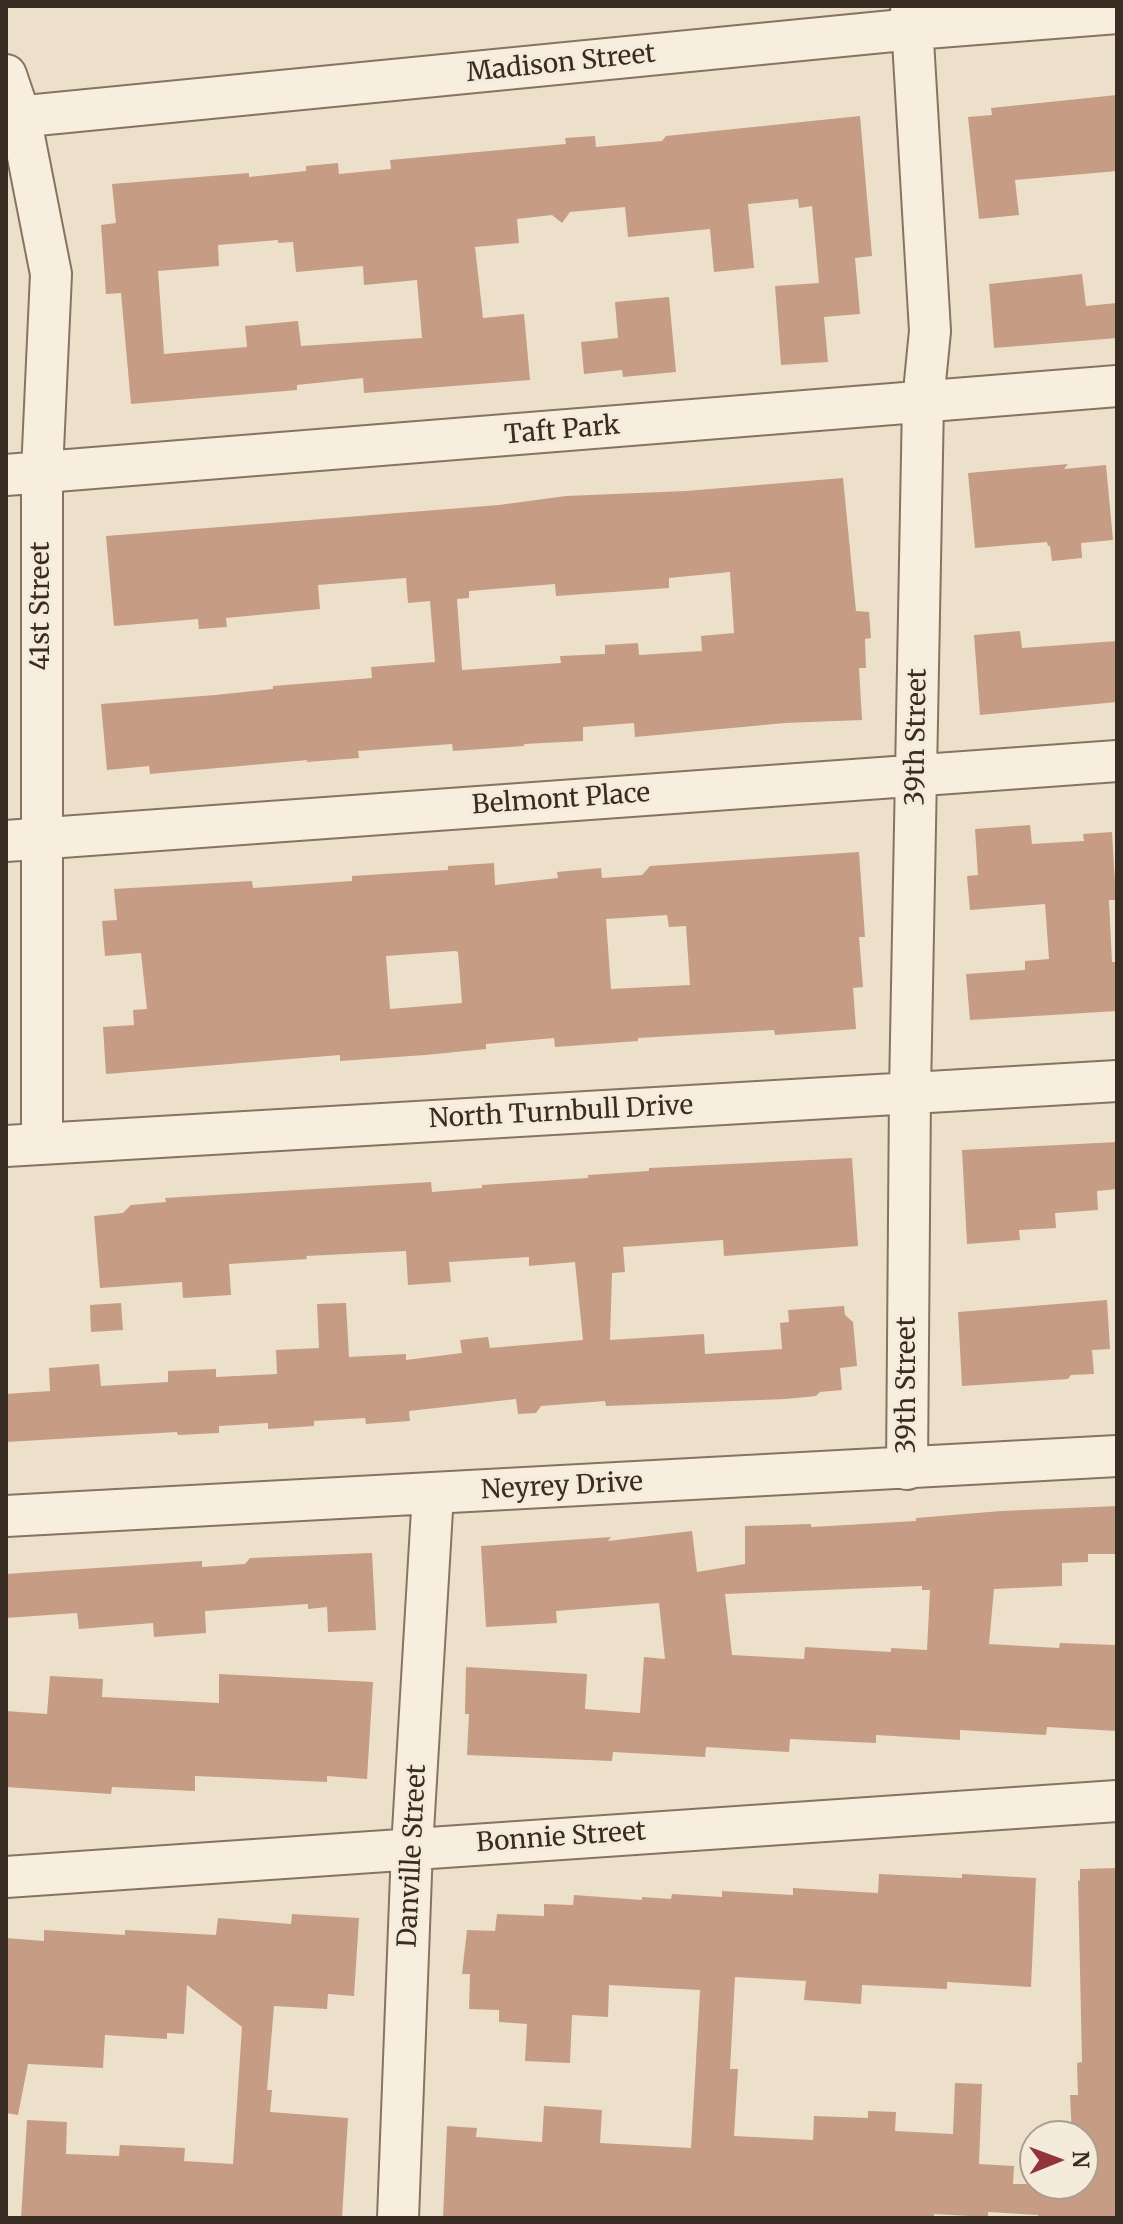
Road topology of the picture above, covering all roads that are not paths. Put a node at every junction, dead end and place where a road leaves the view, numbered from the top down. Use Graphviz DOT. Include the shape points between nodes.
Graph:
graph roads {
  1 [pos="1117,13"];
  2 [pos="912,18"];
  3 [pos="6,75"];
  4 [pos="13,117"];
  5 [pos="1117,386"];
  6 [pos="923,402"];
  7 [pos="24,473"];
  8 [pos="1117,761"];
  9 [pos="917,774"];
  10 [pos="23,839"];
  11 [pos="1117,1081"];
  12 [pos="910,1092"];
  13 [pos="24,1144"];
  14 [pos="1117,1456"];
  15 [pos="907,1469"];
  16 [pos="433,1493"];
  17 [pos="6,1516"];
  18 [pos="1117,1801"];
  19 [pos="412,1848"];
  20 [pos="6,1877"];
  21 [pos="398,2218"];
  1 -- 2 [label="street, Madison Street"];
  2 -- 4 [label="street, Madison Street"];
  2 -- 6 [label="street, 39th Street" via="930,331"];
  3 -- 4 [label="street, 41st Street"];
  4 -- 7 [label="street, 41st Street" via="51,274"];
  5 -- 6 [label="street, Taft Park"];
  6 -- 7 [label="street, Taft Park"];
  6 -- 9 [label="street, 39th Street"];
  7 -- 10 [label="street, 41st Street"];
  8 -- 9 [label="street, Belmont Place"];
  9 -- 10 [label="street, Belmont Place"];
  9 -- 12 [label="street, 39th Street"];
  10 -- 13 [label="street, 41st Street"];
  11 -- 12 [label="street, North Turnbull Drive"];
  12 -- 13 [label="street, North Turnbull Drive"];
  12 -- 15 [label="street, 39th Street"];
  14 -- 15 [label="street, Neyrey Drive"];
  15 -- 16 [label="street, Neyrey Drive"];
  16 -- 17 [label="street, Neyrey Drive"];
  16 -- 19 [label="street, Danville Street"];
  18 -- 19 [label="street, Bonnie Street"];
  19 -- 20 [label="street, Bonnie Street"];
  19 -- 21 [label="street, Danville Street"];
}
